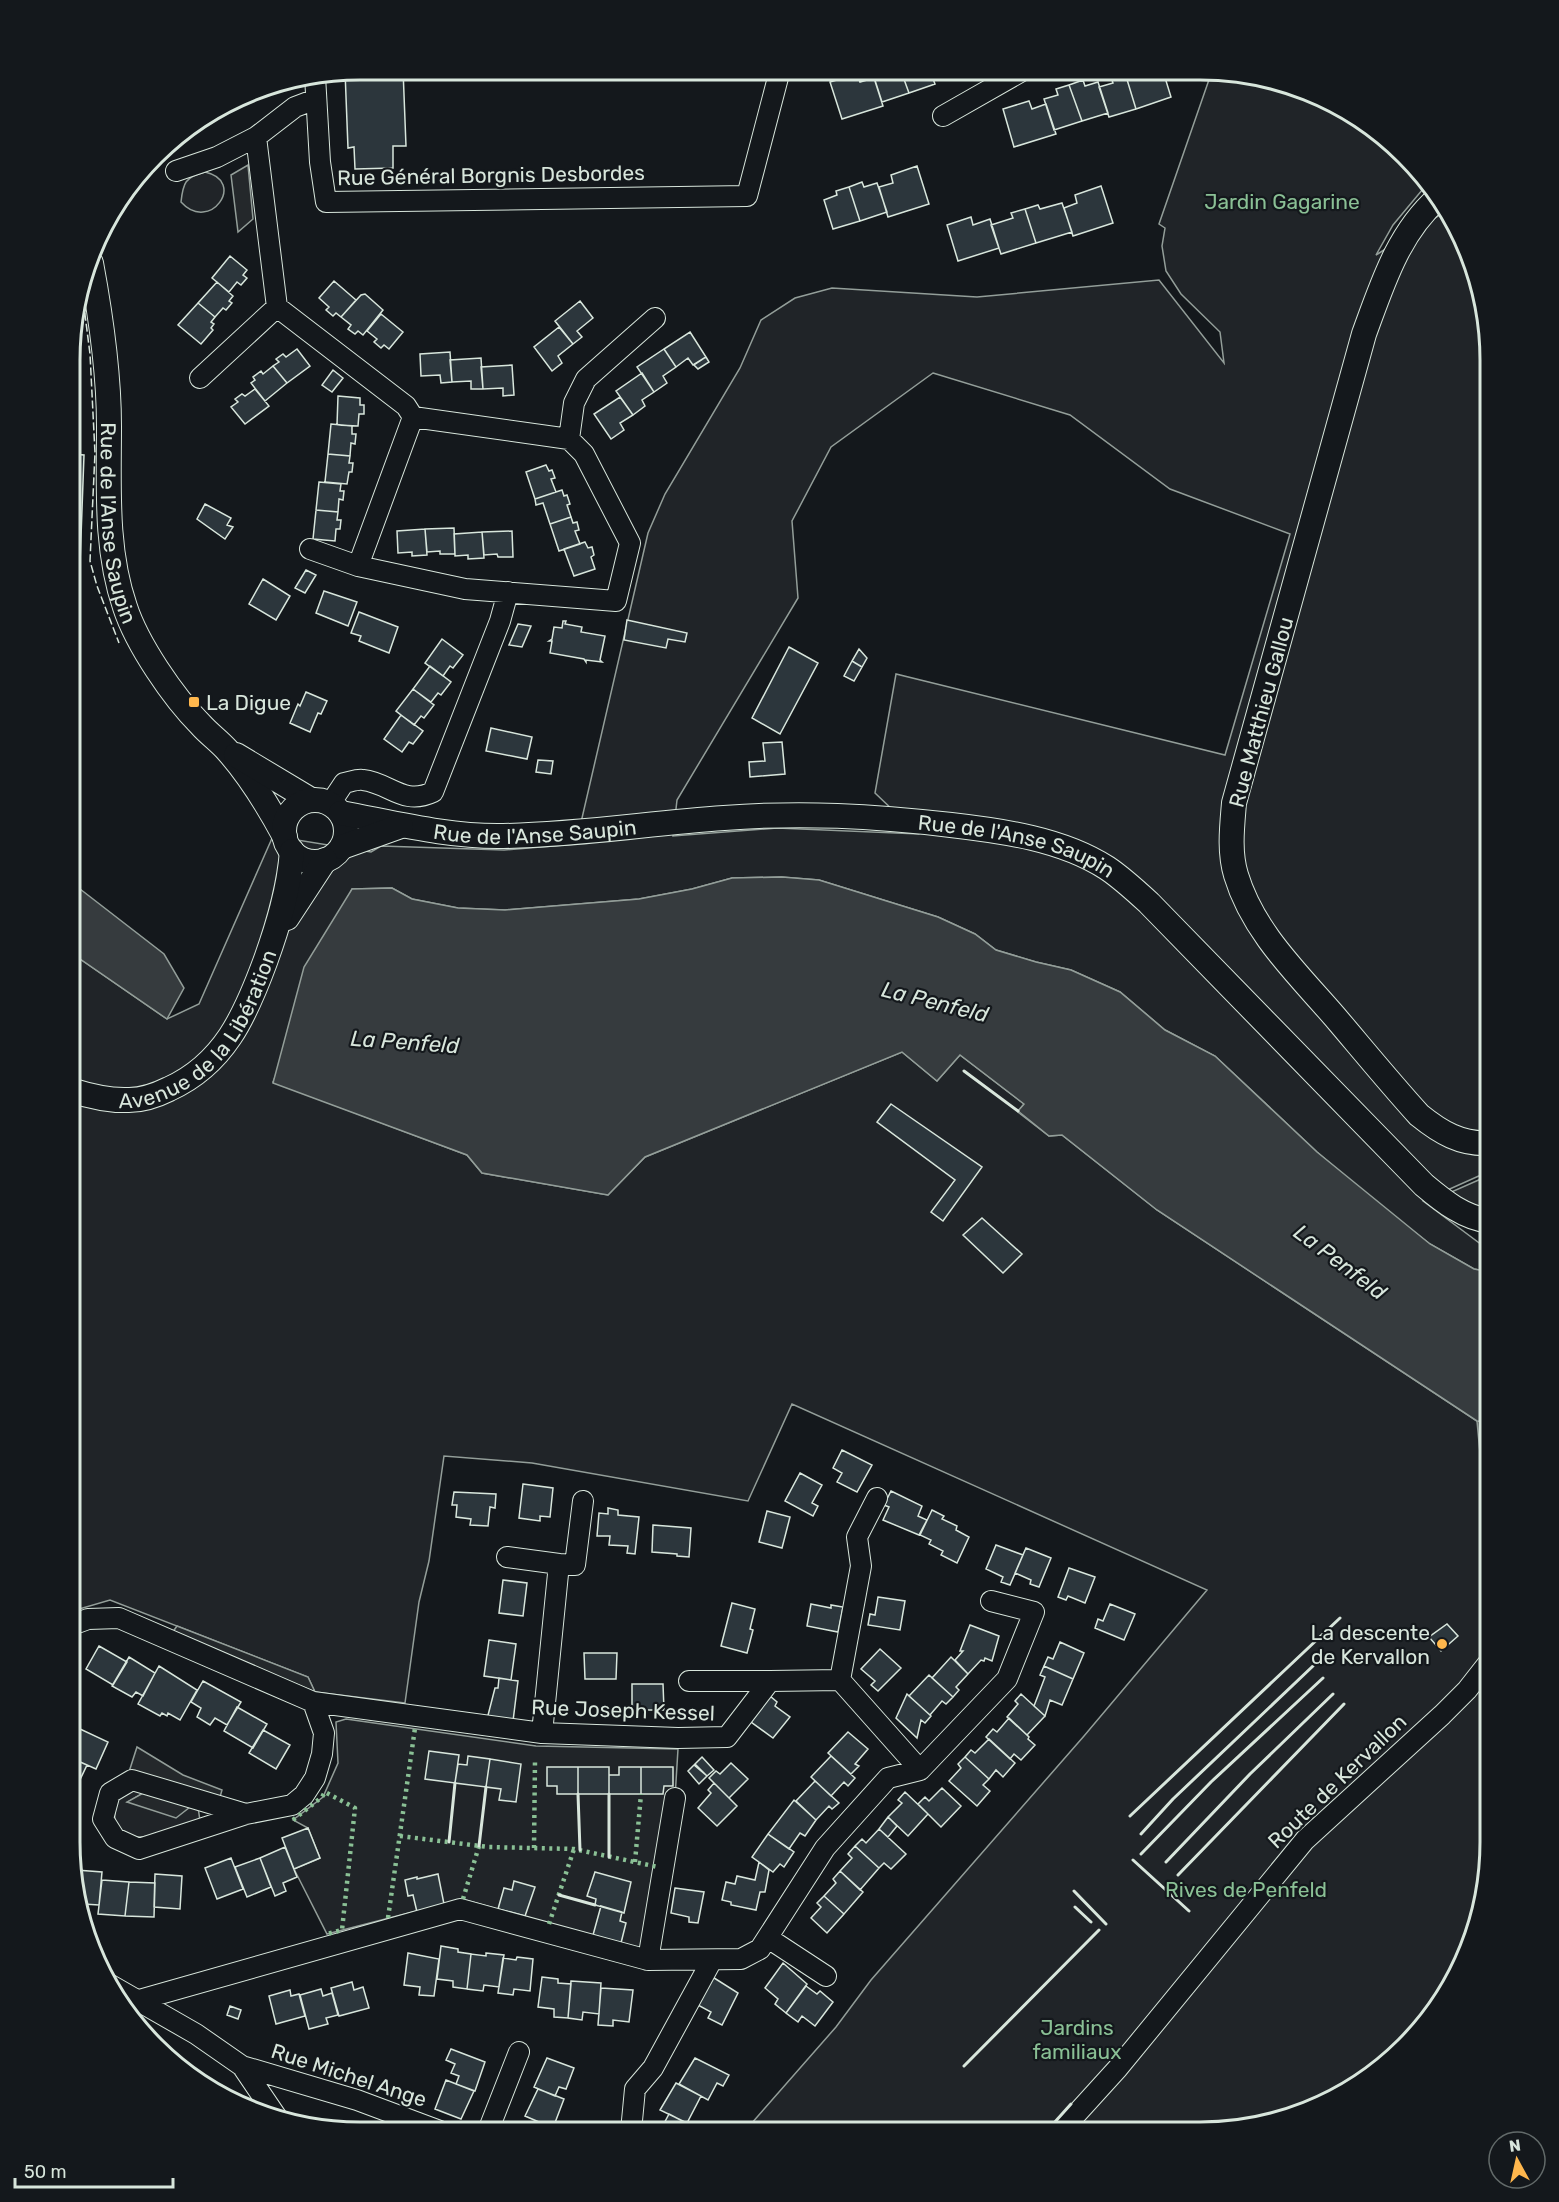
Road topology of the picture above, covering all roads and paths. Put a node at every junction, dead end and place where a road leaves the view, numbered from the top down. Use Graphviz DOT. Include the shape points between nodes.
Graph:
graph roads {
  1 [pos="777,80"];
  2 [pos="1007,80"];
  3 [pos="315,83"];
  4 [pos="316,99"];
  5 [pos="943,117"];
  6 [pos="256,137"];
  7 [pos="176,171"];
  8 [pos="1432,203"];
  9 [pos="93,274"];
  10 [pos="277,307"];
  11 [pos="655,318"];
  12 [pos="200,378"];
  13 [pos="413,417"];
  14 [pos="569,439"];
  15 [pos="310,549"];
  16 [pos="358,566"];
  17 [pos="508,592"];
  18 [pos="227,750"];
  19 [pos="328,805"];
  20 [pos="403,826"];
  21 [pos="288,844"];
  22 [pos="334,854"];
  23 [pos="274,938"];
  24 [pos="80,1093"];
  25 [pos="1480,1144"];
  26 [pos="1480,1218"];
  27 [pos="877,1498"];
  28 [pos="583,1501"];
  29 [pos="507,1557"];
  30 [pos="559,1564"];
  31 [pos="991,1601"];
  32 [pos="80,1621"];
  33 [pos="1480,1674"];
  34 [pos="840,1680"];
  35 [pos="689,1681"];
  36 [pos="770,1681"];
  37 [pos="313,1702"];
  38 [pos="542,1733"];
  39 [pos="920,1770"];
  40 [pos="675,1798"];
  41 [pos="246,1814"];
  42 [pos="768,1938"];
  43 [pos="648,1960"];
  44 [pos="712,1960"];
  45 [pos="826,1976"];
  46 [pos="123,1991"];
  47 [pos="140,2000"];
  48 [pos="519,2052"];
  49 [pos="242,2066"];
  50 [pos="271,2109"];
  51 [pos="417,2122"];
  52 [pos="492,2122"];
  53 [pos="632,2122"];
  54 [pos="1069,2122"];
  1 -- 4 [label="street, Rue Général Borgnis Desbordes" via="747,195 326,201"];
  2 -- 5 [label="street"];
  3 -- 4 [label="street, Rue Général Borgnis Desbordes"];
  4 -- 6 [label="street" via="296,107"];
  6 -- 7 [label="street" via="217,157"];
  6 -- 10 [label="street"];
  8 -- 25 [label="street, Rue Matthieu Gallou" via="1399,247 1364,334 1234,802 1232,861 1251,912 1272,945 1419,1115 1440,1132"];
  9 -- 18 [label="street, Rue de l'Anse Saupin" via="106,354 110,518 125,607 167,684"];
  10 -- 12 [label="street"];
  10 -- 13 [label="street" via="406,406"];
  11 -- 14 [label="street" via="585,379 574,404"];
  13 -- 14 [label="street"];
  13 -- 16 [label="street"];
  14 -- 17 [label="street" via="584,454 630,543 616,602"];
  15 -- 16 [label="street"];
  16 -- 17 [label="street" via="465,589"];
  17 -- 19 [label="street" via="433,792 421,798 406,796 364,780 355,781 344,783"];
  18 -- 19 [label="street, Rue de l'Anse Saupin"];
  18 -- 21 [label="street, Rue de l'Anse Saupin" via="274,816"];
  19 -- 20 [label="street, Rue de l'Anse Saupin"];
  19 -- 21 [label="street" via="301,803 287,816 284,827"];
  19 -- 22 [label="street" via="346,828 346,838"];
  20 -- 22 [label="street, Rue de l'Anse Saupin"];
  20 -- 26 [label="street, Rue de l'Anse Saupin" via="502,836 725,818 873,816 978,828 1076,852 1107,868 1149,903 1424,1185 1446,1203"];
  21 -- 22 [label="street" via="304,860 315,862"];
  21 -- 23 [label="street, Avenue de la Libération" via="286,896"];
  22 -- 23 [label="street, Avenue de la Libération"];
  23 -- 24 [label="street, Avenue de la Libération" via="245,1012 230,1038 202,1070 162,1092 129,1100"];
  27 -- 34 [label="street" via="857,1537 861,1566"];
  28 -- 30 [label="street" via="574,1565"];
  29 -- 30 [label="street"];
  30 -- 38 [label="street"];
  31 -- 39 [label="street" via="1034,1612 1006,1679"];
  32 -- 37 [label="street, Rue Joseph Kessel" via="119,1618"];
  33 -- 54 [label="street, Route de Kervallon" via="1442,1715 1305,1840 1119,2068"];
  34 -- 36 [label="street"];
  34 -- 39 [label="street"];
  35 -- 36 [label="street"];
  36 -- 38 [label="street, Rue Joseph Kessel" via="727,1737"];
  37 -- 38 [label="street, Rue Joseph Kessel"];
  37 -- 41 [label="street" via="324,1733 315,1778 292,1805"];
  39 -- 42 [label="street" via="888,1778 825,1848"];
  40 -- 43 [label="street"];
  41 -- 41 [label="street" via="139,1849 115,1838 104,1819 110,1793 132,1780"];
  42 -- 44 [label="street" via="760,1950 741,1959"];
  42 -- 45 [label="street"];
  43 -- 44 [label="street"];
  43 -- 47 [label="street" via="460,1909"];
  44 -- 53 [label="street" via="653,2068 635,2089"];
  46 -- 47 [label="street, Rue Michel Ange"];
  47 -- 49 [label="street, Rue Michel Ange"];
  48 -- 52 [label="street"];
  49 -- 50 [label="street, Rue Michel Ange"];
  49 -- 51 [label="street, Rue Michel Ange"];
}
